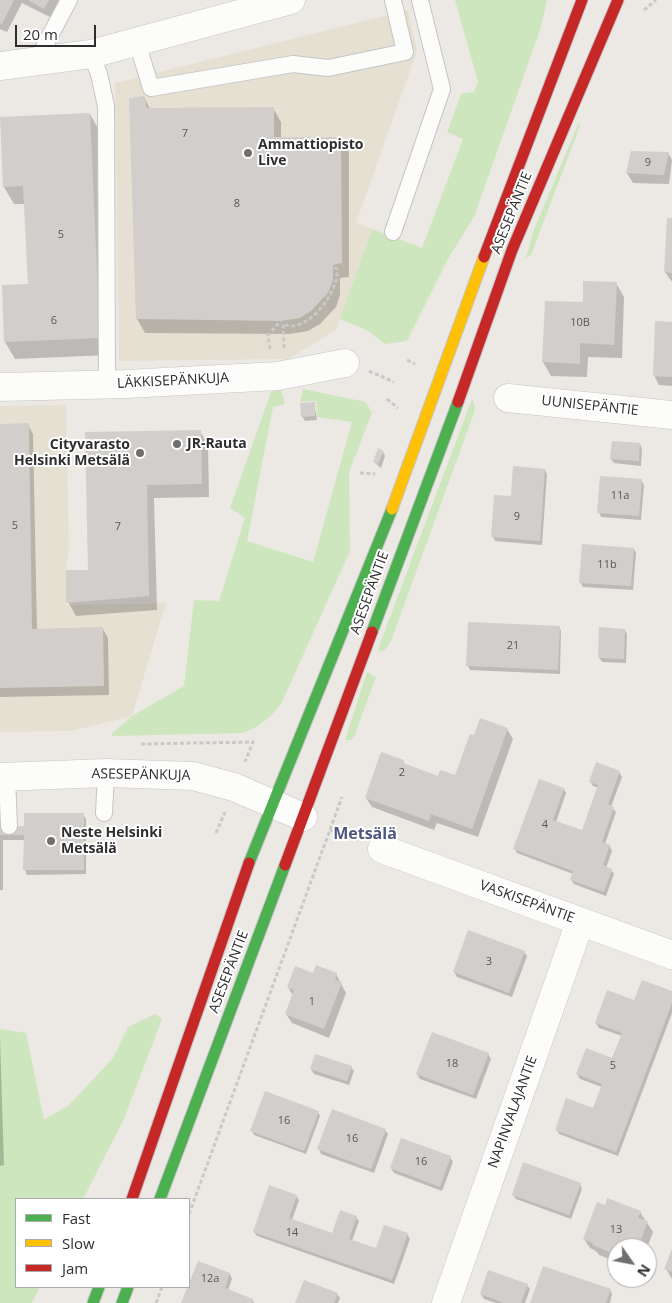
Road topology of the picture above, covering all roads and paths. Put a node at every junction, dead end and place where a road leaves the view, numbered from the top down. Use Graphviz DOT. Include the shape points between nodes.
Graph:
graph roads {
  1 [pos="69,0"];
  2 [pos="393,0"];
  3 [pos="420,0"];
  4 [pos="582,0"];
  5 [pos="618,0"];
  6 [pos="282,1"];
  7 [pos="137,42"];
  8 [pos="91,54"];
  9 [pos="36,62"];
  10 [pos="0,66"];
  11 [pos="393,232"];
  12 [pos="333,267"];
  13 [pos="272,352"];
  14 [pos="345,363"];
  15 [pos="107,385"];
  16 [pos="0,387"];
  17 [pos="508,398"];
  18 [pos="672,415"];
  19 [pos="360,474"];
  20 [pos="375,474"];
  21 [pos="106,773"];
  22 [pos="4,777"];
  23 [pos="271,804"];
  24 [pos="104,813"];
  25 [pos="303,818"];
  26 [pos="9,826"];
  27 [pos="382,849"];
  28 [pos="580,922"];
  29 [pos="672,955"];
  30 [pos="132,1198"];
  31 [pos="160,1198"];
  32 [pos="99,1288"];
  33 [pos="128,1288"];
  34 [pos="162,1288"];
  35 [pos="93,1303"];
  36 [pos="122,1303"];
  37 [pos="156,1303"];
  38 [pos="446,1303"];
  1 -- 9 [label="lane"];
  2 -- 7 [label="lane" via="405,52 328,68 293,64 151,88"];
  3 -- 11 [label="lane" via="442,89"];
  4 -- 23 [label="main road, ASESEPÄNTIE" via="447,354 386,525"];
  5 -- 25 [label="main road, ASESEPÄNTIE" via="512,250"];
  6 -- 7 [label="street"];
  7 -- 8 [label="street"];
  8 -- 9 [label="street"];
  8 -- 15 [label="lane" via="106,106"];
  9 -- 10 [label="street"];
  12 -- 13 [label="path" via="338,274 329,298 313,316 301,323 283,324 284,352"];
  14 -- 15 [label="street, LÄKKISEPÄNKUJA" via="278,376"];
  15 -- 16 [label="street, LÄKKISEPÄNKUJA"];
  17 -- 18 [label="street, UUNISEPÄNTIE"];
  19 -- 20 [label="path"];
  21 -- 22 [label="street, ASESEPÄNKUJA"];
  21 -- 23 [label="street, ASESEPÄNKUJA" via="193,776 234,787"];
  21 -- 24 [label="lane"];
  22 -- 26 [label="lane"];
  23 -- 25 [label="street, ASESEPÄNKUJA"];
  23 -- 30 [label="main road, ASESEPÄNTIE"];
  25 -- 31 [label="main road, ASESEPÄNTIE"];
  27 -- 28 [label="street, VASKISEPÄNTIE"];
  28 -- 29 [label="street, VASKISEPÄNTIE"];
  28 -- 38 [label="street, NAPINVALAJANTIE"];
  32 -- 35 [label="main road"];
  33 -- 36 [label="main road"];
  34 -- 37 [label="path"];
}
